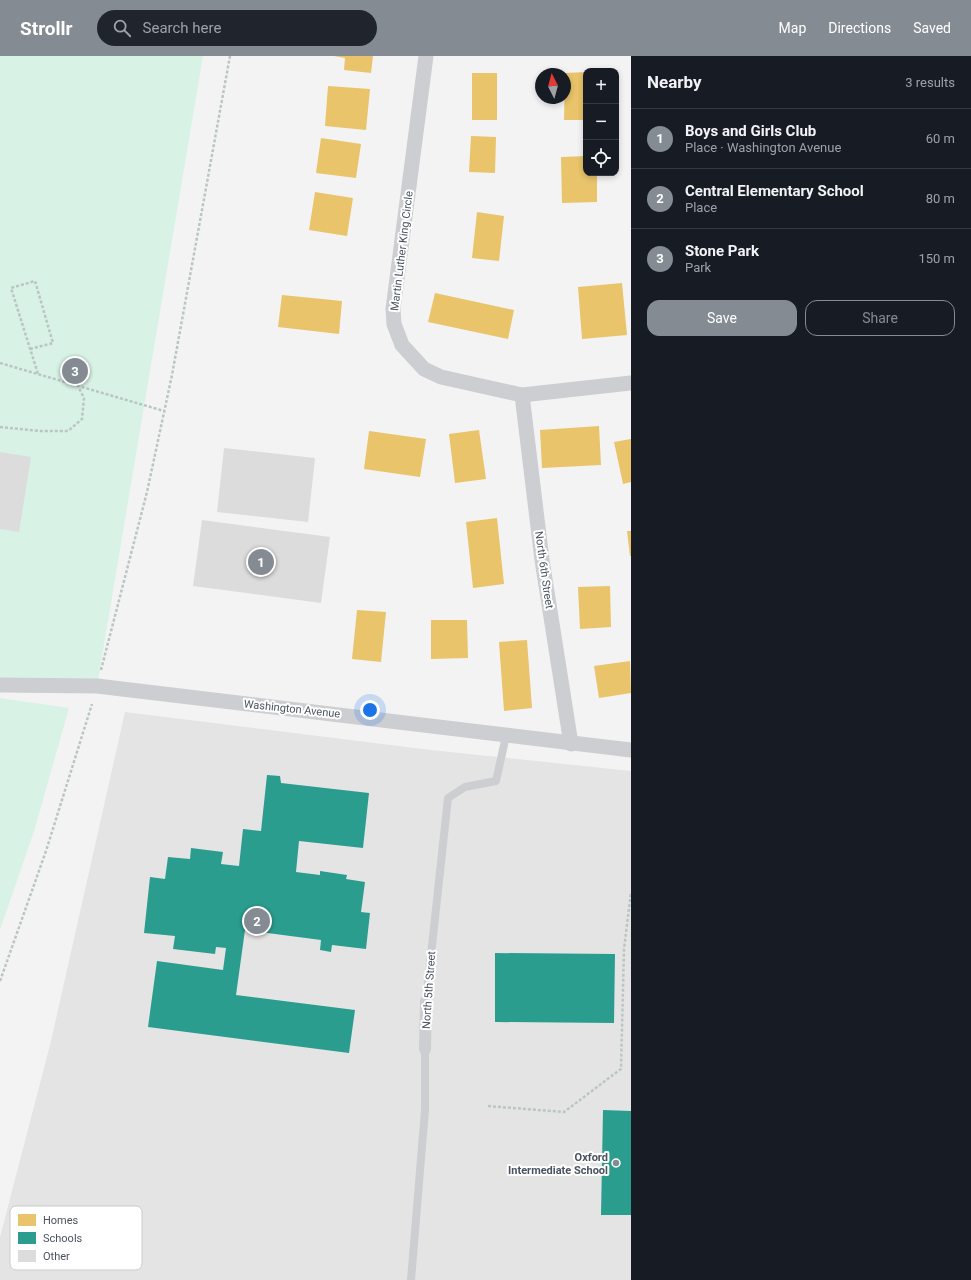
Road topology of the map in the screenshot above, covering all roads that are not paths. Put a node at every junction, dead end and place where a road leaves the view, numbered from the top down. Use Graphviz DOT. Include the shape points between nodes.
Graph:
graph roads {
  1 [pos="426,56"];
  2 [pos="631,383"];
  3 [pos="522,395"];
  4 [pos="0,685"];
  5 [pos="506,736"];
  6 [pos="571,744"];
  7 [pos="631,750"];
  8 [pos="426,1001"];
  9 [pos="425,1049"];
  10 [pos="411,1280"];
  1 -- 3 [label="street, Martin Luther King Circle" via="393,309 394,324 402,345 424,369 441,377"];
  2 -- 3 [label="street, Martin Luther King Circle"];
  3 -- 6 [label="street, North 6th Street" via="542,560"];
  4 -- 5 [label="street, Washington Avenue" via="97,686"];
  5 -- 6 [label="street, Washington Avenue"];
  5 -- 8 [label="lane, North 5th Street" via="496,781 465,787 448,798"];
  6 -- 7 [label="street, Washington Avenue"];
  8 -- 9 [label="street, North 5th Street"];
  9 -- 10 [label="lane, North 5th Street" via="425,1110"];
}
